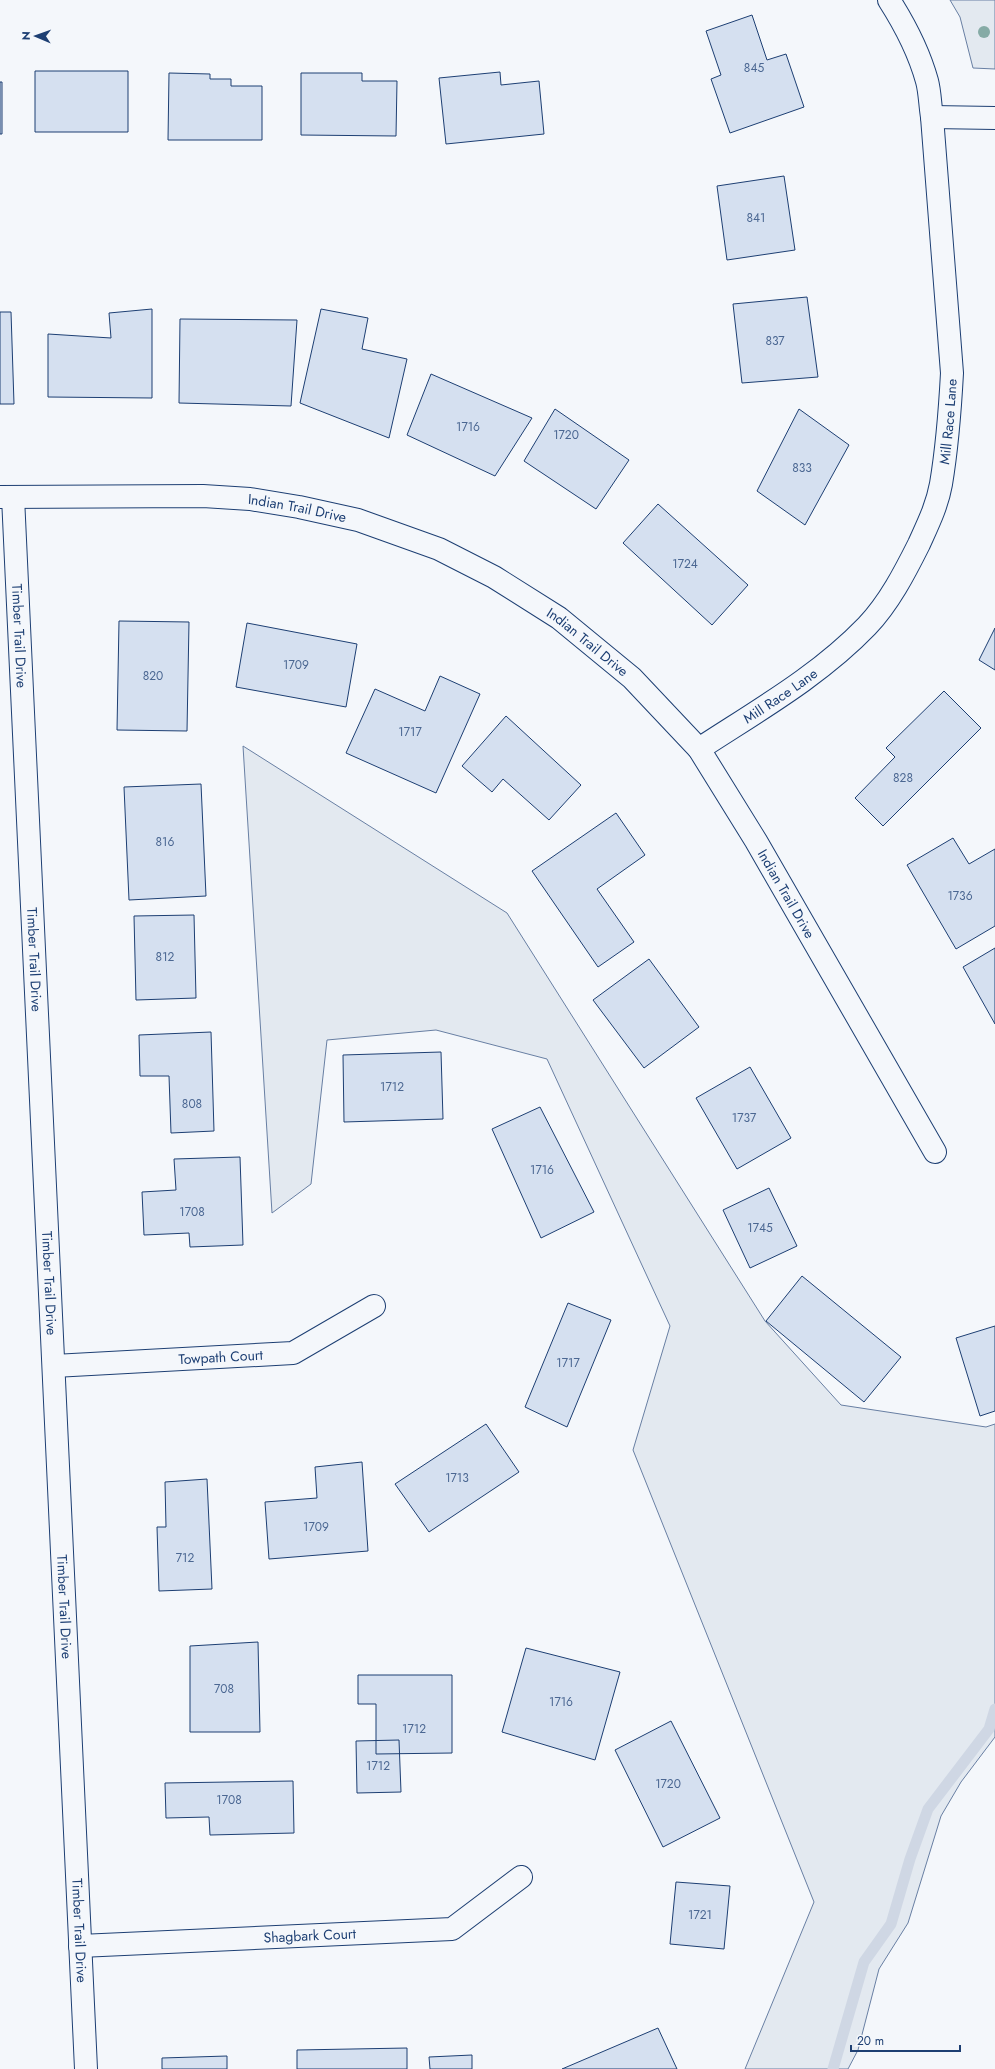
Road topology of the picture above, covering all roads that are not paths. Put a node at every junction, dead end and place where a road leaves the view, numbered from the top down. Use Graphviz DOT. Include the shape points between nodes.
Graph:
graph roads {
  1 [pos="889,0"];
  2 [pos="932,117"];
  3 [pos="995,118"];
  4 [pos="7,497"];
  5 [pos="700,749"];
  6 [pos="935,1152"];
  7 [pos="374,1306"];
  8 [pos="54,1366"];
  9 [pos="522,1877"];
  10 [pos="80,1946"];
  11 [pos="86,2069"];
  1 -- 2 [label="street, Mill Race Lane" via="915,48 927,81"];
  2 -- 3 [label="street"];
  2 -- 5 [label="street, Mill Race Lane" via="952,373 941,485 933,513 909,565 888,600 868,625 820,669"];
  4 -- 5 [label="street, Indian Trail Drive" via="203,496 250,499 358,520 440,550 494,577 559,618 632,678"];
  4 -- 8 [label="street, Timber Trail Drive"];
  5 -- 6 [label="street, Indian Trail Drive" via="756,841"];
  7 -- 8 [label="street, Towpath Court" via="293,1353"];
  8 -- 10 [label="street, Timber Trail Drive"];
  9 -- 10 [label="street, Shagbark Court" via="452,1929"];
  10 -- 11 [label="street, Timber Trail Drive"];
}
